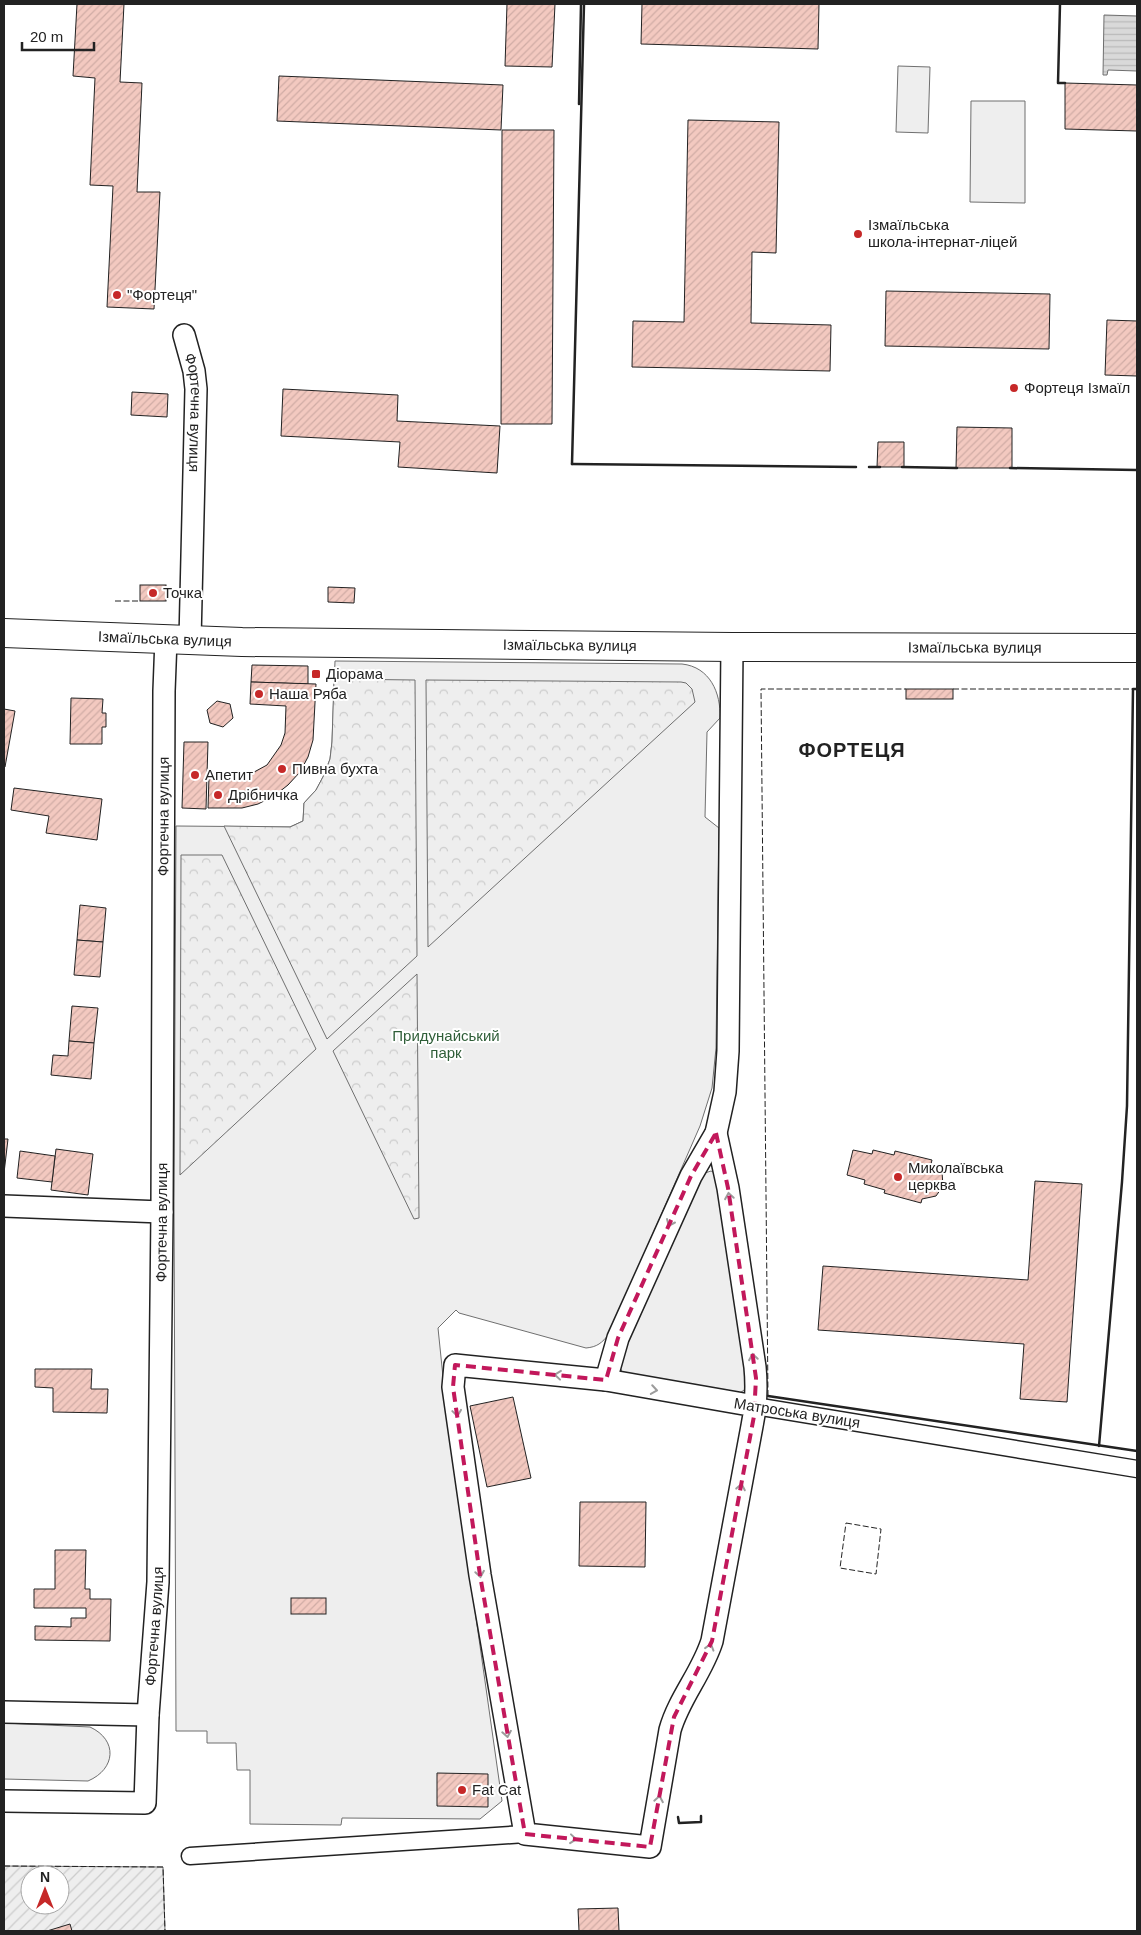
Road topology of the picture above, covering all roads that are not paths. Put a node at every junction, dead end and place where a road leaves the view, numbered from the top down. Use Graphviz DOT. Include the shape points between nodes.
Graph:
graph roads {
  1 [pos="184,335"];
  2 [pos="4,634"];
  3 [pos="178,640"];
  4 [pos="732,647"];
  5 [pos="1137,648"];
  6 [pos="716,1133"];
  7 [pos="4,1206"];
  8 [pos="162,1212"];
  9 [pos="606,1380"];
  10 [pos="755,1406"];
  11 [pos="1137,1469"];
  12 [pos="4,1712"];
  13 [pos="148,1715"];
  14 [pos="4,1801"];
  15 [pos="525,1834"];
  16 [pos="190,1856"];
  1 -- 3 [label="street, Фортечна вулиця" via="196,389"];
  2 -- 3 [label="street, Ізмаїльська вулиця"];
  3 -- 4 [label="street, Ізмаїльська вулиця"];
  3 -- 8 [label="street, Фортечна вулиця" via="164,691"];
  4 -- 5 [label="street, Ізмаїльська вулиця"];
  4 -- 6 [label="street" via="728,1051 725,1092"];
  6 -- 9 [label="street, one-way" via="691,1176 618,1338"];
  10 -- 6 [label="street, one-way" via="755,1368 728,1188"];
  7 -- 8 [label="street"];
  8 -- 13 [label="street, Фортечна вулиця" via="158,1582"];
  9 -- 10 [label="street, Матроська вулиця, one-way"];
  9 -- 15 [label="street, Матроська вулиця, one-way" via="455,1365 453,1387 478,1565"];
  10 -- 11 [label="street, Матроська вулиця"];
  15 -- 10 [label="street, one-way" via="650,1847 674,1718 712,1641"];
  12 -- 13 [label="street"];
  13 -- 14 [label="street, Фортечна вулиця" via="145,1803"];
  15 -- 16 [label="street"];
}
